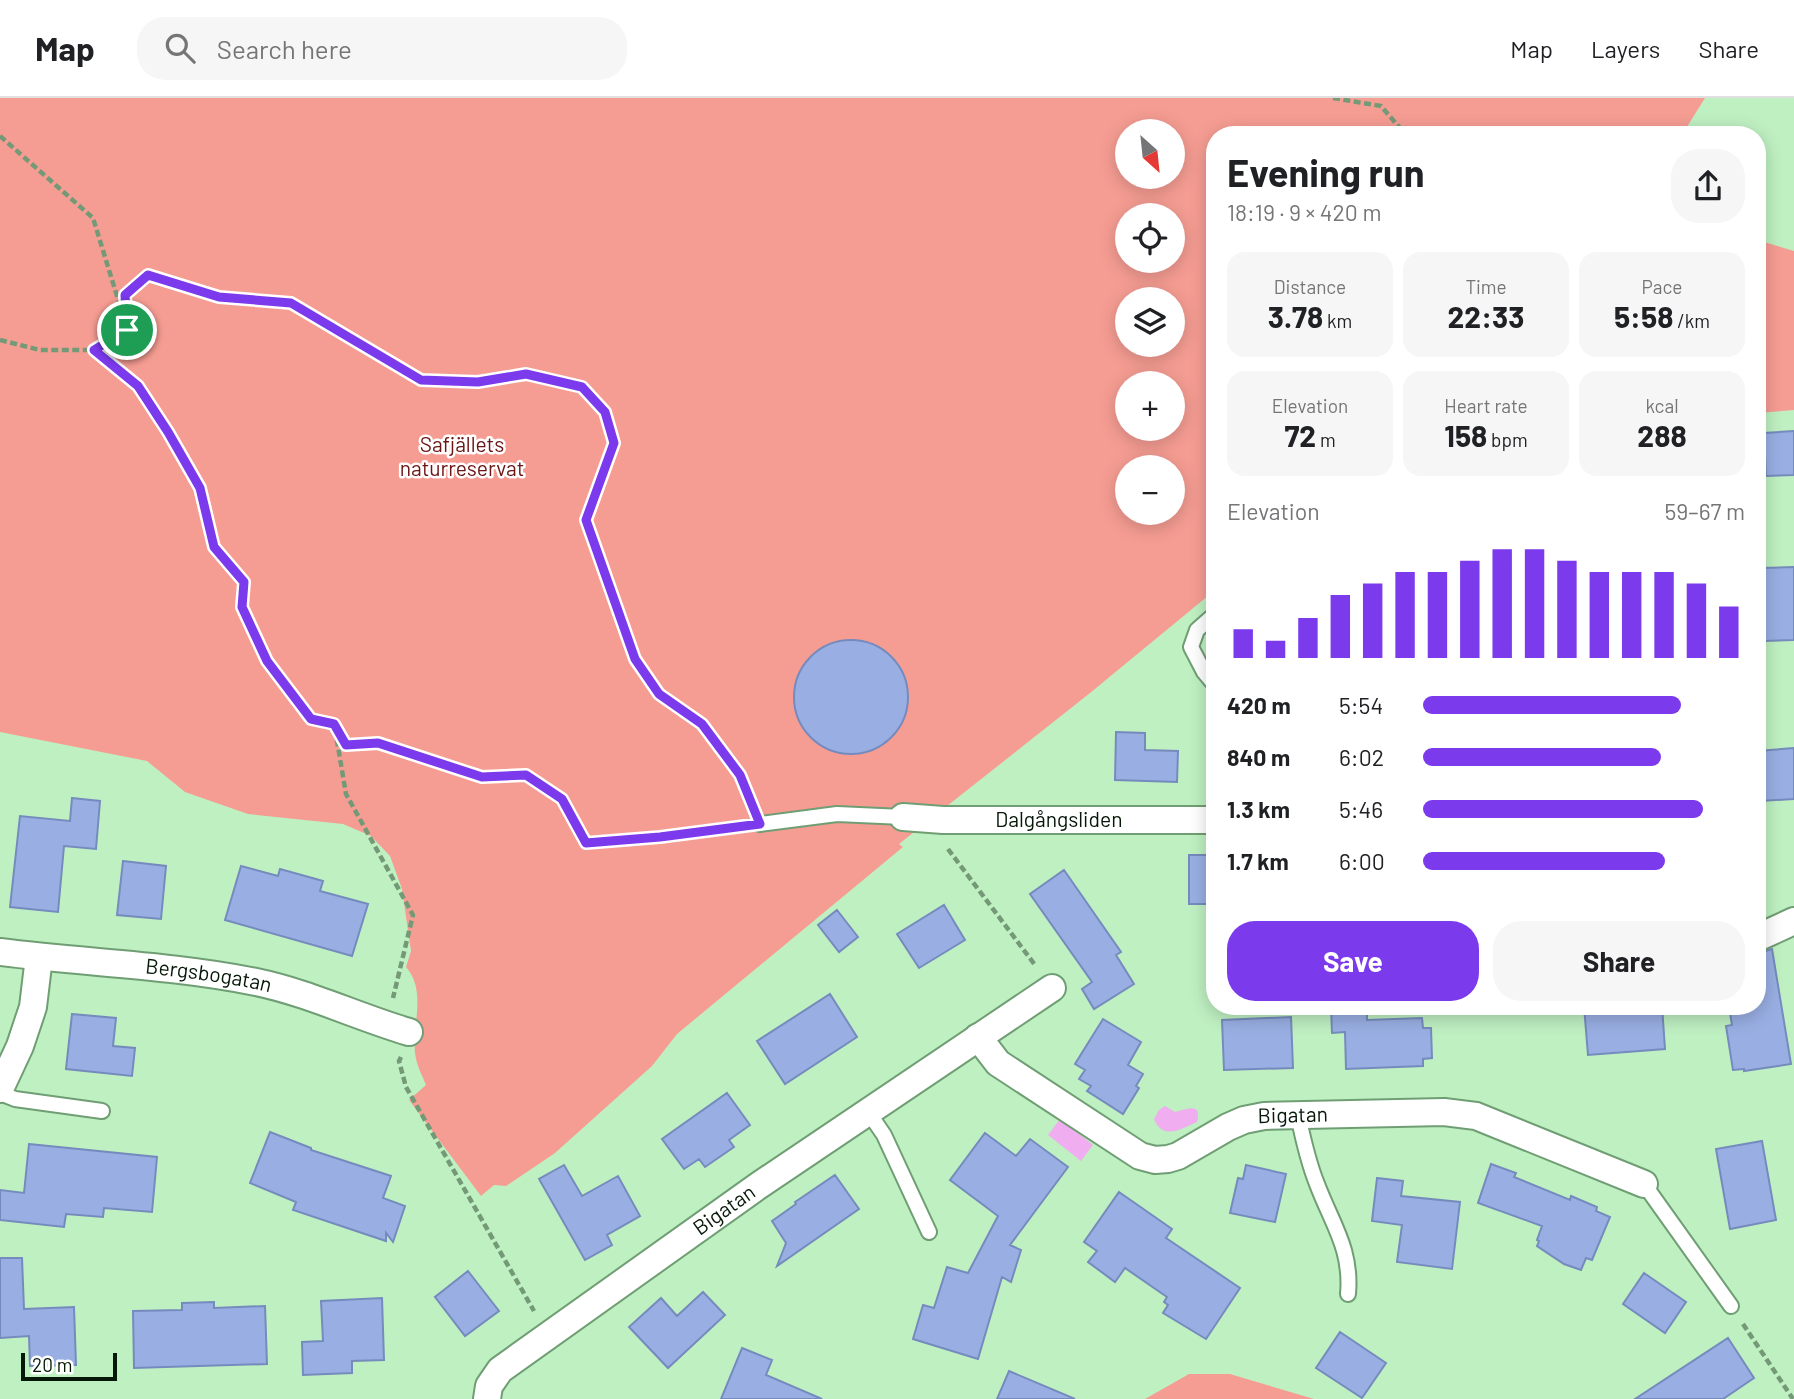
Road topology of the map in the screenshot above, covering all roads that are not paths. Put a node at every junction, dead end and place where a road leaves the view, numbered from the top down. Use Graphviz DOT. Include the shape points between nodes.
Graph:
graph roads {
  1 [pos="1206,622"];
  2 [pos="1206,674"];
  3 [pos="903,817"];
  4 [pos="1206,820"];
  5 [pos="760,824"];
  6 [pos="1794,921"];
  7 [pos="1766,934"];
  8 [pos="0,952"];
  9 [pos="39,957"];
  10 [pos="1052,988"];
  11 [pos="409,1032"];
  12 [pos="978,1037"];
  13 [pos="0,1091"];
  14 [pos="102,1111"];
  15 [pos="869,1113"];
  16 [pos="1298,1115"];
  17 [pos="1644,1184"];
  18 [pos="929,1232"];
  19 [pos="1348,1294"];
  20 [pos="1731,1306"];
  21 [pos="487,1399"];
  1 -- 2 [label="lane" via="1191,646"];
  3 -- 4 [label="street, Dalgångsliden"];
  3 -- 5 [label="lane" via="837,814"];
  6 -- 7 [label="street"];
  8 -- 9 [label="street, Bergsbogatan"];
  9 -- 11 [label="street, Bergsbogatan" via="138,964 258,982"];
  9 -- 13 [label="street" via="33,1007"];
  10 -- 12 [label="street, Bigatan"];
  12 -- 15 [label="street, Bigatan"];
  12 -- 16 [label="street, Bigatan" via="998,1063 1140,1156 1155,1160 1178,1156 1244,1120"];
  13 -- 14 [label="lane" via="15,1098"];
  15 -- 18 [label="lane"];
  15 -- 21 [label="street, Bigatan" via="758,1186 500,1370"];
  16 -- 17 [label="street, Bigatan" via="1444,1112 1476,1116"];
  16 -- 19 [label="lane" via="1316,1182 1346,1254"];
  17 -- 20 [label="lane"];
}
